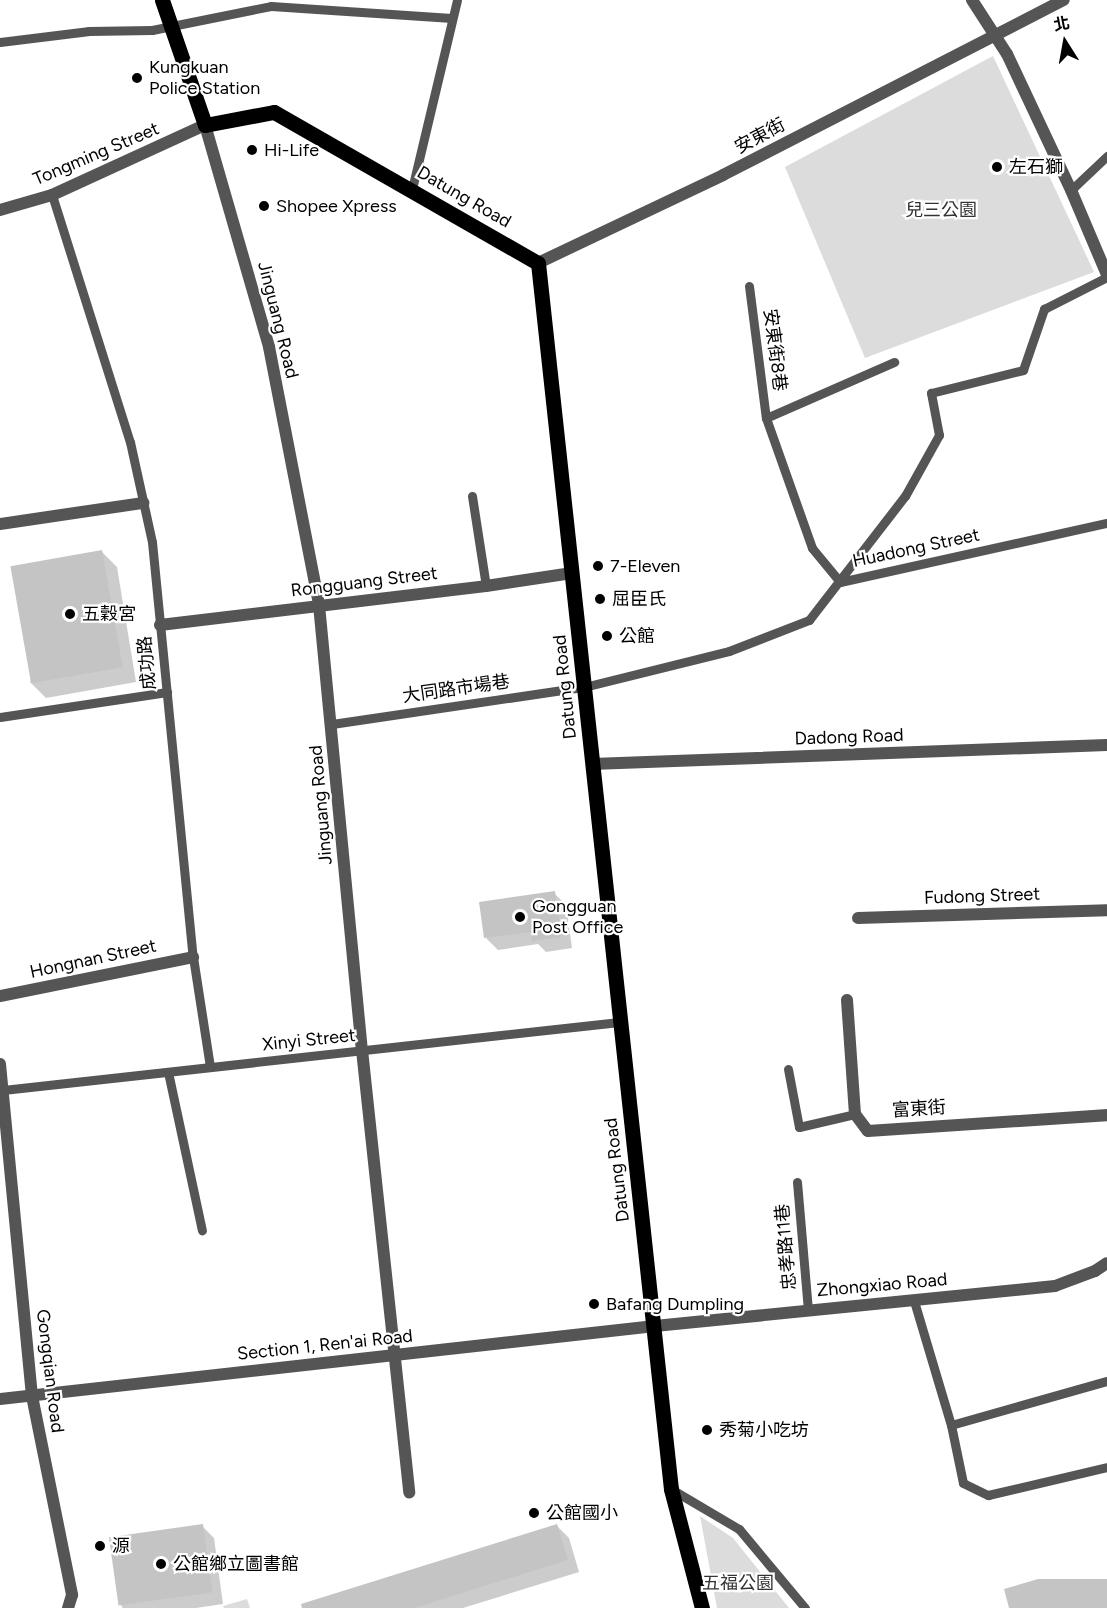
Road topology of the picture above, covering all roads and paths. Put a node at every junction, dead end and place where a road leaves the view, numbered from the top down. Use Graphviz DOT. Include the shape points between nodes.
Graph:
graph roads {
  1 [pos="162,0"];
  2 [pos="457,0"];
  3 [pos="972,0"];
  4 [pos="1064,0"];
  5 [pos="452,18"];
  6 [pos="170,25"];
  7 [pos="995,35"];
  8 [pos="0,42"];
  9 [pos="205,125"];
  10 [pos="1107,156"];
  11 [pos="412,189"];
  12 [pos="1071,190"];
  13 [pos="52,195"];
  14 [pos="0,210"];
  15 [pos="538,263"];
  16 [pos="1107,276"];
  17 [pos="749,286"];
  18 [pos="894,362"];
  19 [pos="766,418"];
  20 [pos="472,496"];
  21 [pos="143,503"];
  22 [pos="1107,523"];
  23 [pos="0,524"];
  24 [pos="572,573"];
  25 [pos="840,582"];
  26 [pos="486,586"];
  27 [pos="319,605"];
  28 [pos="160,625"];
  29 [pos="584,687"];
  30 [pos="166,692"];
  31 [pos="0,717"];
  32 [pos="332,723"];
  33 [pos="1107,746"];
  34 [pos="592,764"];
  35 [pos="1107,910"];
  36 [pos="858,918"];
  37 [pos="193,957"];
  38 [pos="0,996"];
  39 [pos="847,1000"];
  40 [pos="619,1022"];
  41 [pos="362,1050"];
  42 [pos="0,1064"];
  43 [pos="210,1067"];
  44 [pos="788,1069"];
  45 [pos="168,1072"];
  46 [pos="3,1090"];
  47 [pos="855,1114"];
  48 [pos="1107,1115"];
  49 [pos="4,1156"];
  50 [pos="797,1182"];
  51 [pos="202,1230"];
  52 [pos="1107,1263"];
  53 [pos="914,1301"];
  54 [pos="808,1310"];
  55 [pos="655,1326"];
  56 [pos="394,1355"];
  57 [pos="1107,1381"];
  58 [pos="32,1396"];
  59 [pos="0,1399"];
  60 [pos="951,1425"];
  61 [pos="1107,1467"];
  62 [pos="672,1489"];
  63 [pos="409,1492"];
  64 [pos="68,1608"];
  65 [pos="702,1608"];
  66 [pos="805,1608"];
  1 -- 6 [label="main road"];
  2 -- 5 [label="lane"];
  3 -- 7 [label="street"];
  4 -- 7 [label="street, 安東街"];
  5 -- 6 [label="lane" via="271,6"];
  5 -- 11 [label="lane"];
  6 -- 8 [label="lane" via="152,30 89,31"];
  6 -- 9 [label="main road"];
  7 -- 12 [label="street"];
  7 -- 15 [label="street, 安東街" via="723,175"];
  9 -- 11 [label="main road, Datung Road" via="274,112"];
  9 -- 13 [label="street, Tongming Street"];
  9 -- 27 [label="street, Jinguang Road" via="269,347"];
  10 -- 12 [label="lane"];
  11 -- 15 [label="main road, Datung Road"];
  12 -- 16 [label="street"];
  13 -- 14 [label="street, Tongming Street"];
  13 -- 21 [label="lane, 成功路" via="130,442"];
  15 -- 24 [label="main road, Datung Road"];
  16 -- 25 [label="lane, 大同路市場巷" via="1044,309 1023,370 931,393 939,435 905,496"];
  17 -- 19 [label="lane, 安東街8巷"];
  18 -- 19 [label="lane"];
  19 -- 25 [label="lane, Huadong Street" via="812,548"];
  20 -- 26 [label="lane"];
  21 -- 23 [label="street"];
  21 -- 28 [label="lane, 成功路" via="152,542"];
  22 -- 25 [label="lane, Huadong Street"];
  24 -- 26 [label="street, Rongguang Street"];
  24 -- 29 [label="main road, Datung Road"];
  25 -- 29 [label="lane, 大同路市場巷" via="808,621 729,651"];
  26 -- 27 [label="street, Rongguang Street"];
  27 -- 28 [label="street, Rongguang Street"];
  27 -- 32 [label="street, Jinguang Road"];
  28 -- 30 [label="lane, 成功路"];
  29 -- 32 [label="lane, 大同路市場巷"];
  29 -- 34 [label="main road, Datung Road"];
  30 -- 31 [label="lane"];
  30 -- 37 [label="lane, 成功路"];
  32 -- 41 [label="street, Jinguang Road"];
  33 -- 34 [label="street, Dadong Road"];
  34 -- 40 [label="main road, Datung Road"];
  35 -- 36 [label="street, Fudong Street"];
  37 -- 38 [label="street, Hongnan Street"];
  37 -- 43 [label="lane, 成功路"];
  39 -- 47 [label="street"];
  40 -- 41 [label="lane, Xinyi Street"];
  40 -- 55 [label="main road, Datung Road"];
  41 -- 43 [label="lane, Xinyi Street"];
  41 -- 56 [label="street, Jinguang Road"];
  42 -- 46 [label="street, Gongqian Road"];
  43 -- 45 [label="lane, Xinyi Street"];
  44 -- 47 [label="lane" via="799,1127"];
  45 -- 46 [label="lane, Xinyi Street"];
  45 -- 51 [label="lane"];
  46 -- 49 [label="street, Gongqian Road"];
  47 -- 48 [label="street, 富東街" via="868,1131"];
  49 -- 58 [label="street, Gongqian Road"];
  50 -- 54 [label="lane, 忠孝路11巷"];
  52 -- 53 [label="street, Zhongxiao Road" via="1055,1286"];
  53 -- 54 [label="street, Zhongxiao Road"];
  53 -- 60 [label="lane"];
  54 -- 55 [label="street, Zhongxiao Road"];
  55 -- 56 [label="street, Section 1, Ren'ai Road"];
  55 -- 62 [label="main road, Datung Road"];
  56 -- 58 [label="street, Section 1, Ren'ai Road"];
  56 -- 63 [label="street, Jinguang Road"];
  57 -- 60 [label="lane"];
  58 -- 59 [label="street, Section 1, Ren'ai Road"];
  58 -- 64 [label="street, Gongqian Road" via="72,1595"];
  60 -- 61 [label="lane" via="963,1483 988,1495"];
  62 -- 65 [label="main road, Datung Road"];
  62 -- 66 [label="lane" via="740,1529"];
}
